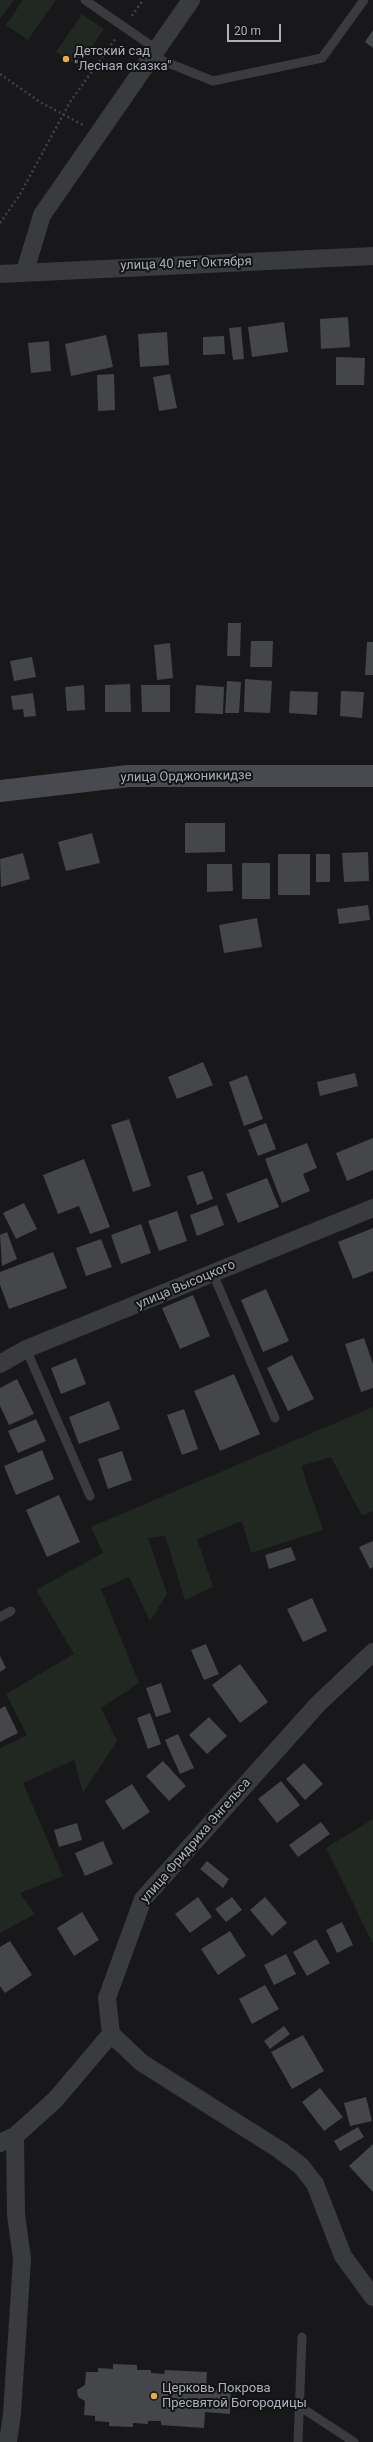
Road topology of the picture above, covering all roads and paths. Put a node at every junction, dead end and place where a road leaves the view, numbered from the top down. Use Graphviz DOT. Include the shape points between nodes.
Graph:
graph roads {
  1 [pos="85,0"];
  2 [pos="143,0"];
  3 [pos="191,0"];
  4 [pos="364,0"];
  5 [pos="123,28"];
  6 [pos="153,53"];
  7 [pos="0,74"];
  8 [pos="63,114"];
  9 [pos="98,133"];
  10 [pos="0,223"];
  11 [pos="373,256"];
  12 [pos="25,271"];
  13 [pos="0,274"];
  14 [pos="373,776"];
  15 [pos="0,791"];
  16 [pos="373,1208"];
  17 [pos="213,1274"];
  18 [pos="26,1349"];
  19 [pos="0,1364"];
  20 [pos="275,1418"];
  21 [pos="90,1496"];
  22 [pos="11,1611"];
  23 [pos="0,1617"];
  24 [pos="373,1652"];
  25 [pos="111,2034"];
  26 [pos="7,2140"];
  27 [pos="373,2297"];
  28 [pos="302,2337"];
  29 [pos="299,2406"];
  30 [pos="8,2442"];
  31 [pos="298,2442"];
  32 [pos="354,2442"];
  1 -- 5 [label="lane"];
  2 -- 5 [label="path"];
  3 -- 6 [label="street"];
  4 -- 6 [label="lane" via="322,58 213,81"];
  5 -- 6 [label="lane"];
  5 -- 8 [label="path"];
  6 -- 9 [label="street"];
  7 -- 8 [label="path" via="21,90"];
  8 -- 9 [label="path"];
  8 -- 10 [label="path" via="19,196"];
  9 -- 12 [label="street" via="42,215"];
  11 -- 12 [label="street, улица 40 лет Октября"];
  12 -- 13 [label="street, улица 40 лет Октября"];
  14 -- 15 [label="main road, улица Орджоникидзе" via="128,776"];
  16 -- 17 [label="street, улица Высоцкого"];
  17 -- 18 [label="street, улица Высоцкого"];
  17 -- 20 [label="lane"];
  18 -- 19 [label="street, улица Высоцкого"];
  18 -- 21 [label="lane"];
  22 -- 23 [label="lane"];
  24 -- 25 [label="street, улица Фридриха Энгельса" via="318,1704 143,1899 107,1998"];
  25 -- 26 [label="street" via="55,2100"];
  25 -- 27 [label="street" via="142,2063 280,2150 301,2166 315,2184 343,2256"];
  26 -- 30 [label="street" via="22,2259"];
  28 -- 29 [label="lane"];
  29 -- 31 [label="lane"];
  29 -- 32 [label="lane"];
}
